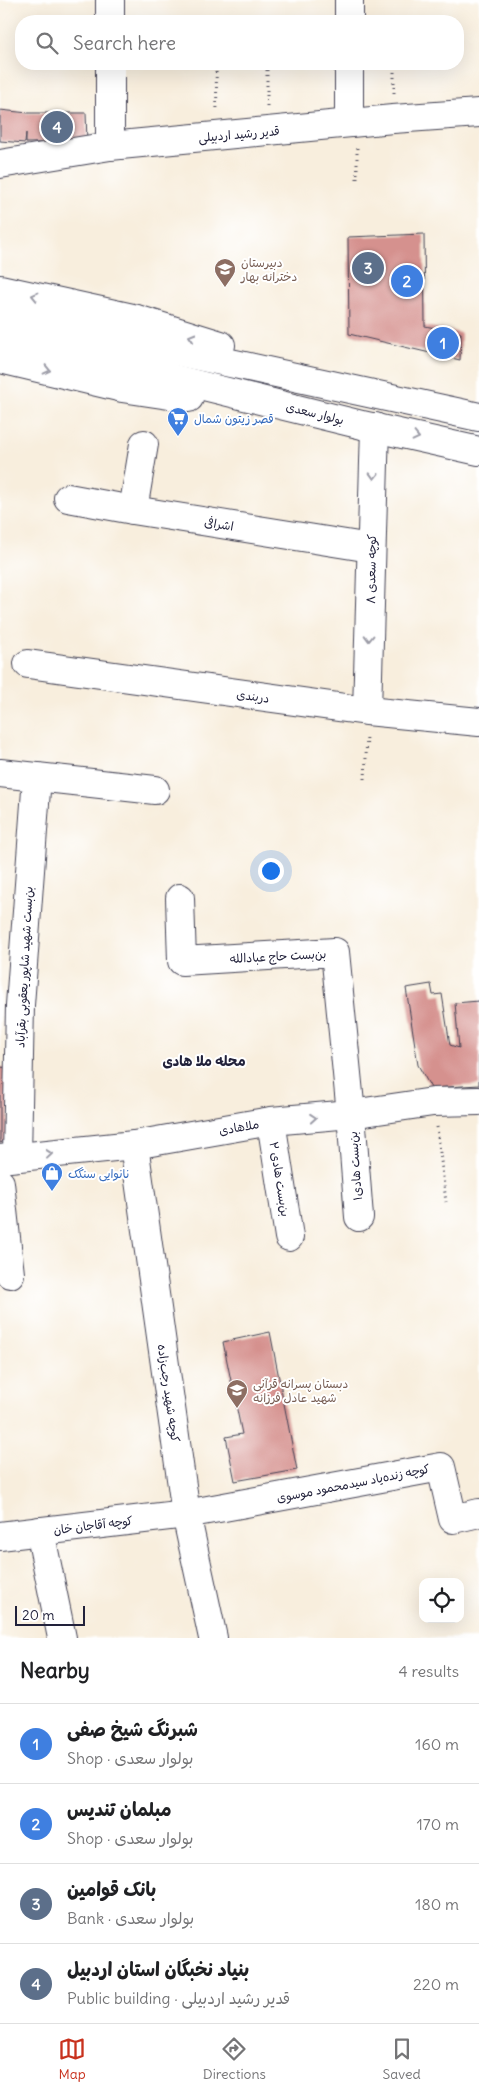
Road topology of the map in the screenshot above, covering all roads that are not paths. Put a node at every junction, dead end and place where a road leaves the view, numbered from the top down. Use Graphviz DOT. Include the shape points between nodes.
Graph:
graph roads {
  1 [pos="110,0"];
  2 [pos="349,0"];
  3 [pos="110,15"];
  4 [pos="349,15"];
  5 [pos="110,70"];
  6 [pos="349,70"];
  7 [pos="479,113"];
  8 [pos="352,123"];
  9 [pos="110,146"];
  10 [pos="0,164"];
  11 [pos="0,289"];
  12 [pos="0,313"];
  13 [pos="0,336"];
  14 [pos="124,353"];
  15 [pos="0,359"];
  16 [pos="372,393"];
  17 [pos="479,416"];
  18 [pos="369,426"];
  19 [pos="144,444"];
  20 [pos="479,451"];
  21 [pos="68,498"];
  22 [pos="133,510"];
  23 [pos="371,548"];
  24 [pos="28,664"];
  25 [pos="368,712"];
  26 [pos="479,722"];
  27 [pos="0,773"];
  28 [pos="37,777"];
  29 [pos="155,790"];
  30 [pos="180,898"];
  31 [pos="479,1101"];
  32 [pos="351,1114"];
  33 [pos="271,1122"];
  34 [pos="134,1145"];
  35 [pos="9,1158"];
  36 [pos="0,1183"];
  37 [pos="358,1217"];
  38 [pos="289,1237"];
  39 [pos="10,1274"];
  40 [pos="479,1512"];
  41 [pos="186,1514"];
  42 [pos="40,1531"];
  43 [pos="0,1536"];
  44 [pos="62,1638"];
  45 [pos="213,1638"];
  1 -- 3 [label="street"];
  2 -- 4 [label="street"];
  5 -- 9 [label="street"];
  6 -- 8 [label="street"];
  7 -- 8 [label="street, قدیر رشید اردبیلی"];
  8 -- 9 [label="street, قدیر رشید اردبیلی"];
  9 -- 10 [label="street, قدیر رشید اردبیلی"];
  16 -- 11 [label="street, one-way" via="137,319"];
  12 -- 14 [label="street"];
  13 -- 14 [label="street"];
  14 -- 16 [label="street"];
  14 -- 18 [label="street, بولوار سعدی"];
  15 -- 18 [label="street, one-way" via="122,388"];
  16 -- 17 [label="street"];
  18 -- 20 [label="street, بولوار سعدی, one-way"];
  18 -- 23 [label="street, کوچه سعدی ۸, one-way"];
  19 -- 22 [label="street"];
  21 -- 22 [label="street, اشرافی"];
  22 -- 23 [label="street, اشرافی"];
  23 -- 25 [label="street, کوچه سعدی ۸, one-way"];
  24 -- 25 [label="street, دربندی"];
  25 -- 26 [label="street, دربندی"];
  27 -- 28 [label="street"];
  28 -- 29 [label="street"];
  28 -- 35 [label="street, بن‌بست شهید شاپور یعقوبی بقرآباد"];
  30 -- 32 [label="street, بن‌بست حاج عبادالله" via="182,961 335,952"];
  31 -- 32 [label="street, ملاهادی" via="433,1102"];
  33 -- 32 [label="street, ملاهادی, one-way"];
  32 -- 37 [label="street, بن‌بست هادی۱"];
  33 -- 34 [label="street, ملاهادی"];
  33 -- 38 [label="street, بن‌بست هادی ۲"];
  35 -- 34 [label="street, ملاهادی, one-way"];
  34 -- 41 [label="street, کوچه شهید رجب‌زاده"];
  36 -- 39 [label="street"];
  40 -- 41 [label="street, کوچه زنده‌یاد سیدمحمود موسوی" via="454,1519 441,1467"];
  41 -- 42 [label="street, کوچه آقاجان خان"];
  41 -- 45 [label="street, کوچه شهید رجب‌زاده"];
  42 -- 43 [label="street, کوچه آقاجان خان"];
  42 -- 44 [label="street"];
}
